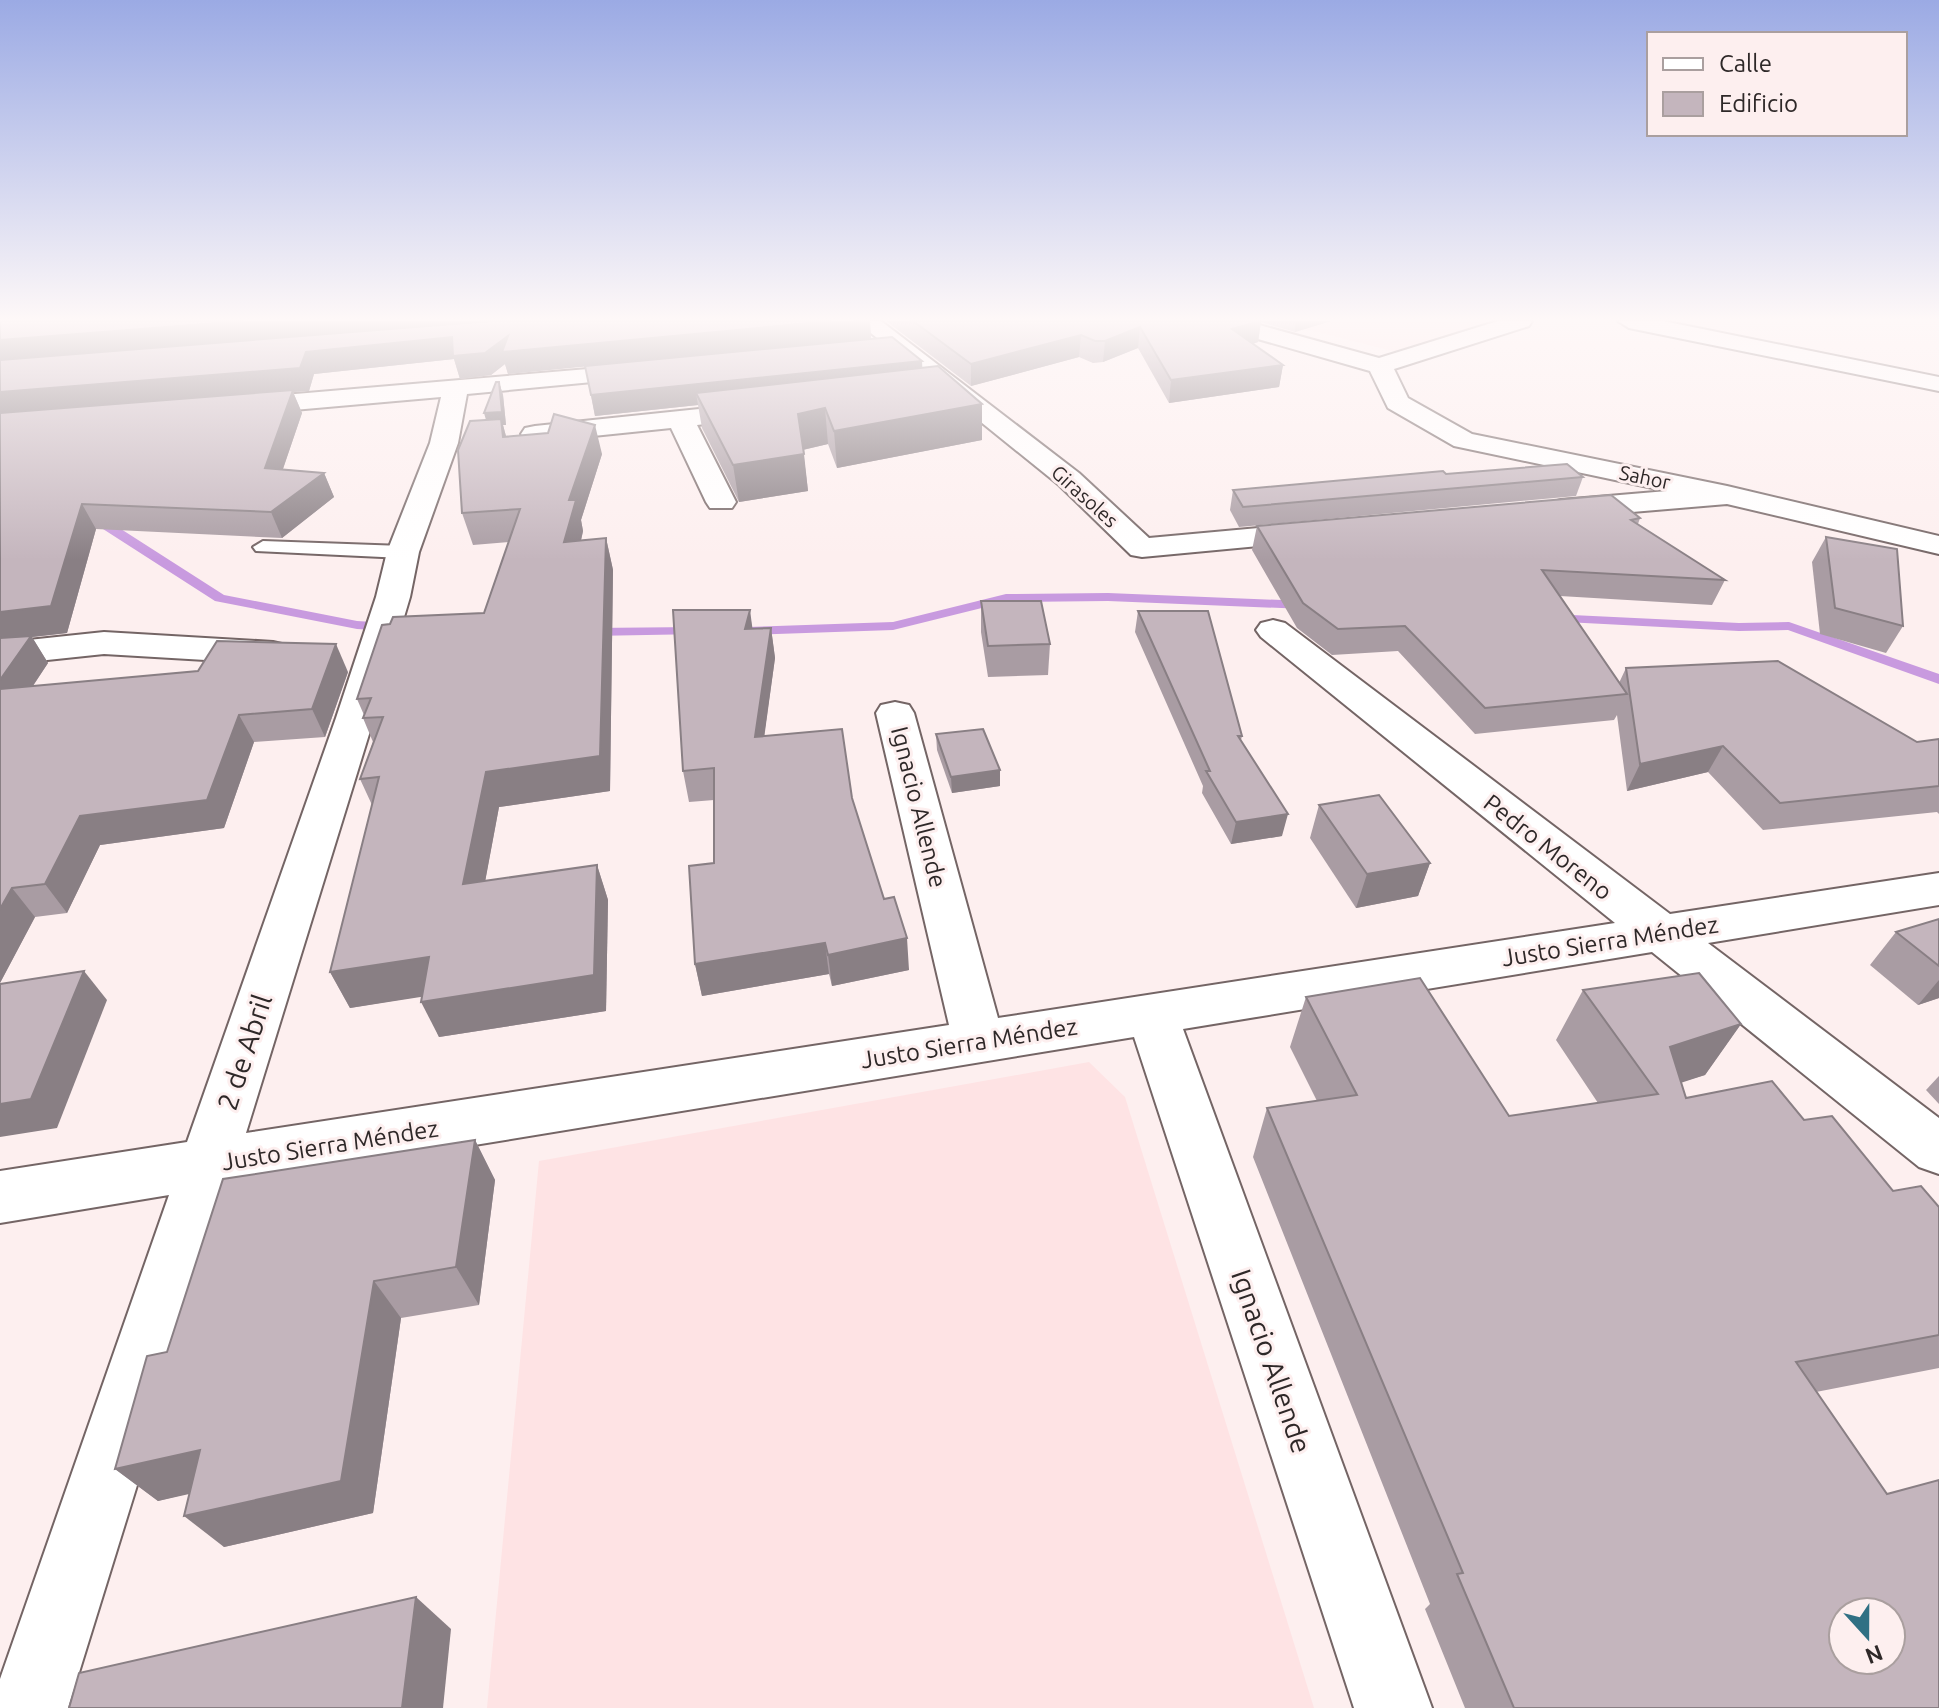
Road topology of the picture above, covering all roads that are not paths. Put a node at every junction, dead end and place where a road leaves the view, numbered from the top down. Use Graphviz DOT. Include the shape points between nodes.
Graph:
graph roads {
  1 [pos="323,401"];
  2 [pos="453,401"];
  3 [pos="967,401"];
  4 [pos="1396,401"];
  5 [pos="220,409"];
  6 [pos="776,409"];
  7 [pos="681,420"];
  8 [pos="507,437"];
  9 [pos="476,440"];
  10 [pos="444,443"];
  11 [pos="1727,495"];
  12 [pos="721,502"];
  13 [pos="1539,511"];
  14 [pos="1349,528"];
  15 [pos="1939,545"];
  16 [pos="263,547"];
  17 [pos="403,552"];
  18 [pos="1273,630"];
  19 [pos="359,642"];
  20 [pos="0,654"];
  21 [pos="895,713"];
  22 [pos="1939,889"];
  23 [pos="1658,934"];
  24 [pos="1152,1014"];
  25 [pos="979,1042"];
  26 [pos="1939,1150"];
  27 [pos="206,1164"];
  28 [pos="0,1197"];
  29 [pos="29,1708"];
  30 [pos="1393,1708"];
  1 -- 5 [label="street"];
  2 -- 10 [label="street, 2 de Abril"];
  3 -- 14 [label="street, Girasoles" via="1069,479 1142,548"];
  4 -- 11 [label="street, Sahor" via="1464,440"];
  6 -- 7 [label="street"];
  7 -- 8 [label="street"];
  7 -- 12 [label="street"];
  9 -- 10 [label="street"];
  10 -- 17 [label="street, 2 de Abril"];
  11 -- 13 [label="street"];
  11 -- 15 [label="street, Sahor"];
  16 -- 17 [label="lane"];
  17 -- 19 [label="street, 2 de Abril"];
  18 -- 23 [label="street, Pedro Moreno"];
  19 -- 20 [label="street" via="104,643"];
  19 -- 27 [label="street, 2 de Abril"];
  21 -- 25 [label="street, Ignacio Allende"];
  22 -- 23 [label="street, Justo Sierra Méndez"];
  23 -- 24 [label="street, Justo Sierra Méndez"];
  23 -- 26 [label="street, Pedro Moreno"];
  24 -- 25 [label="street, Justo Sierra Méndez"];
  24 -- 30 [label="street, Ignacio Allende"];
  25 -- 27 [label="street, Justo Sierra Méndez"];
  27 -- 28 [label="street, Justo Sierra Méndez"];
  27 -- 29 [label="street, 2 de Abril"];
}
